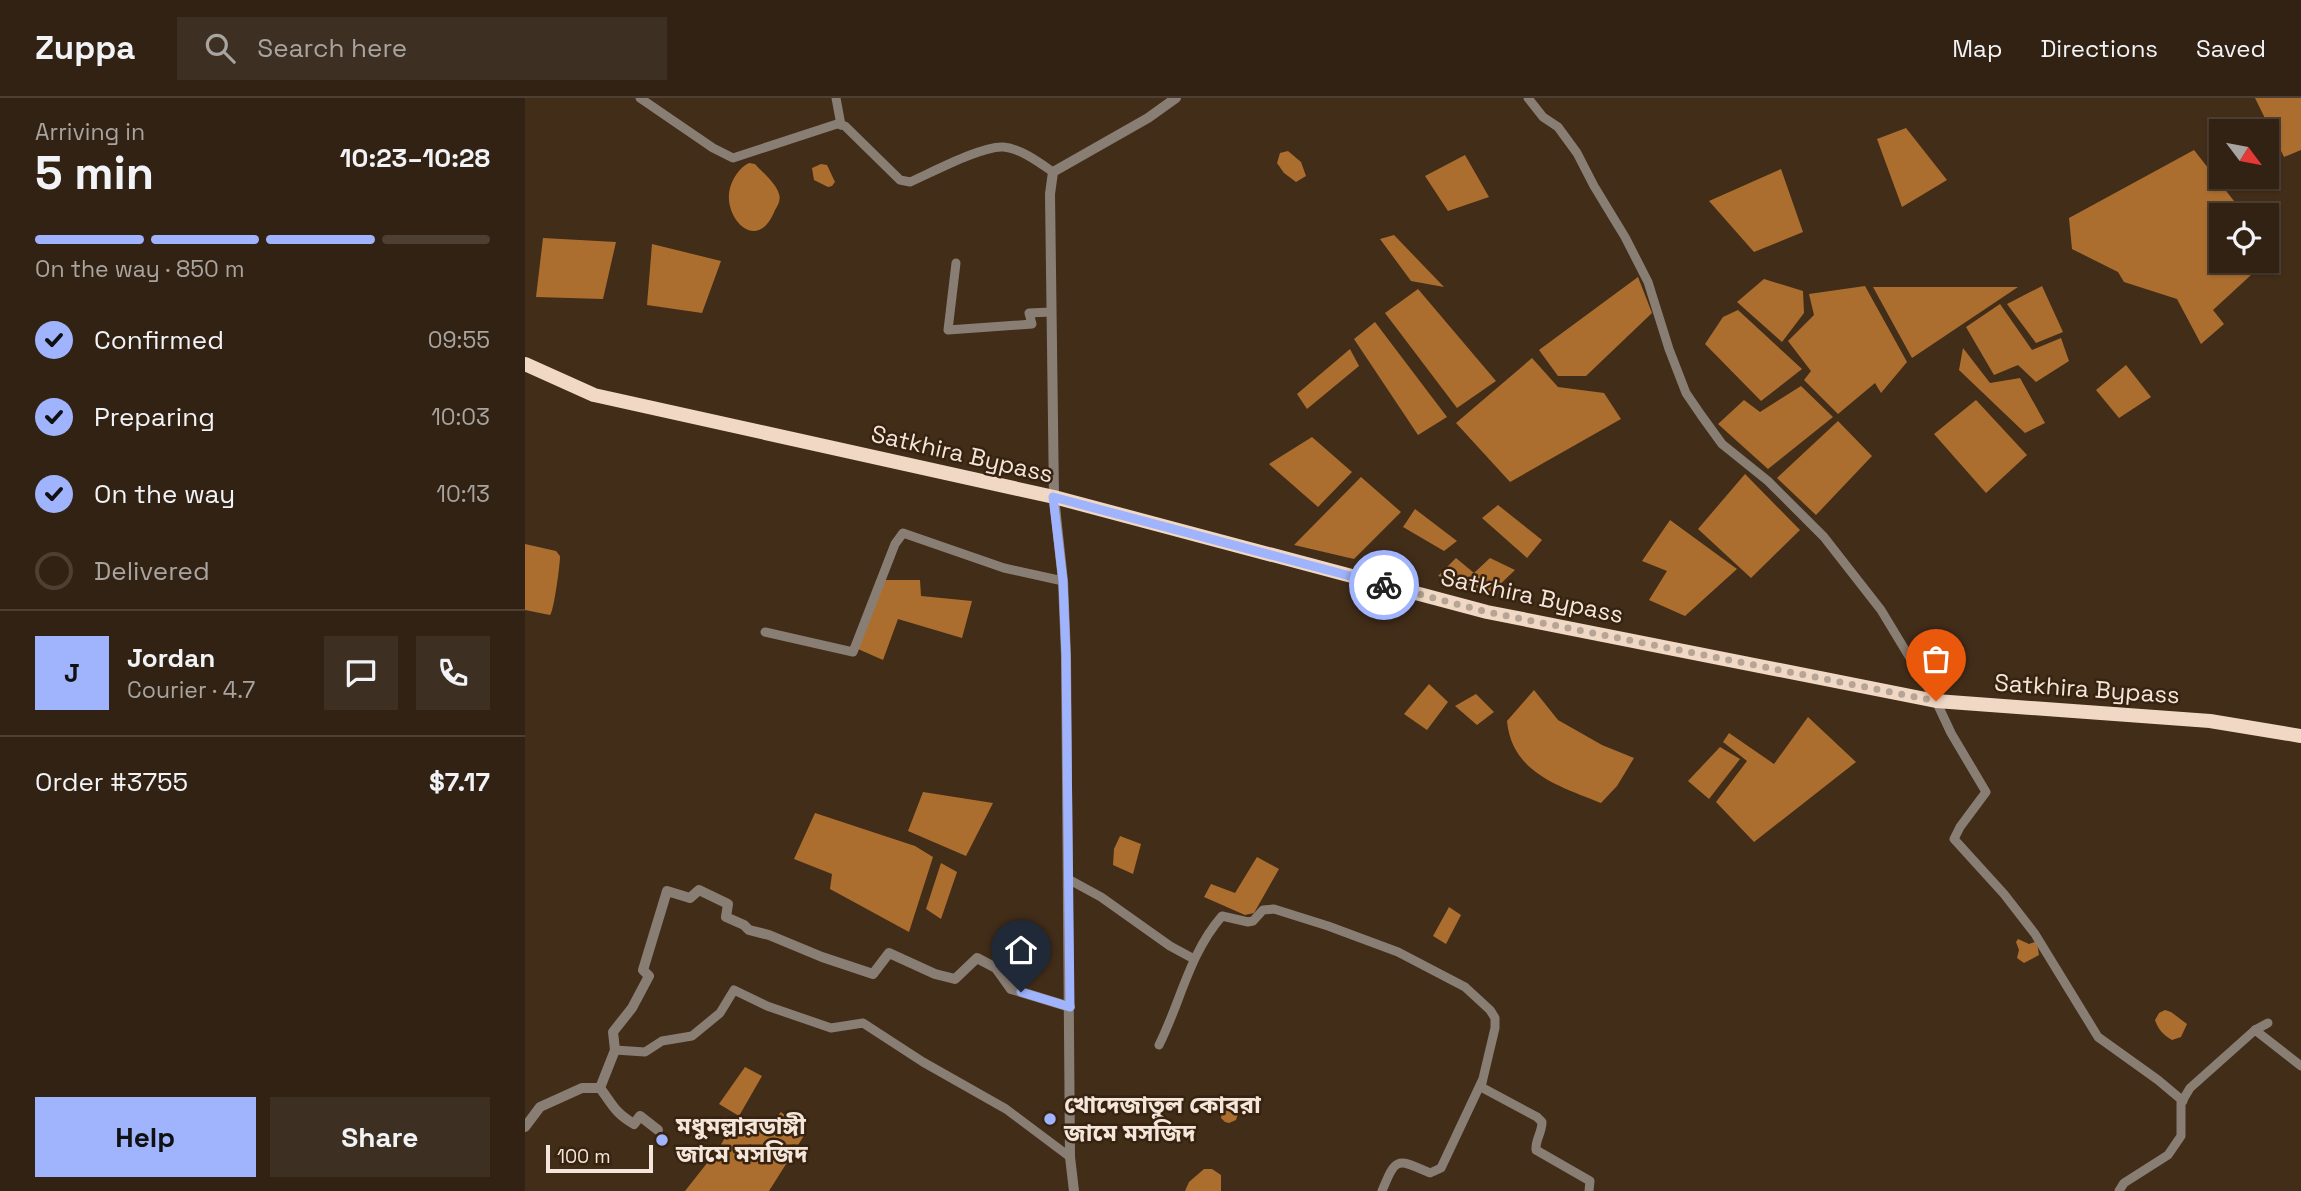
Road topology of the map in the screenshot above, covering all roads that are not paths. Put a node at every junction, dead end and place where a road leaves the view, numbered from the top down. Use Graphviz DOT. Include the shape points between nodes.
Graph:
graph roads {
  1 [pos="640,98"];
  2 [pos="836,98"];
  3 [pos="1176,98"];
  4 [pos="1528,98"];
  5 [pos="842,125"];
  6 [pos="1053,172"];
  7 [pos="956,263"];
  8 [pos="1051,312"];
  9 [pos="525,364"];
  10 [pos="1053,497"];
  11 [pos="1063,581"];
  12 [pos="765,632"];
  13 [pos="1936,701"];
  14 [pos="2301,736"];
  15 [pos="1068,879"];
  16 [pos="1194,959"];
  17 [pos="1070,1007"];
  18 [pos="2267,1023"];
  19 [pos="2255,1030"];
  20 [pos="1159,1045"];
  21 [pos="615,1050"];
  22 [pos="2301,1066"];
  23 [pos="1482,1081"];
  24 [pos="600,1088"];
  25 [pos="2183,1101"];
  26 [pos="525,1127"];
  27 [pos="658,1130"];
  28 [pos="1071,1162"];
  29 [pos="1074,1191"];
  30 [pos="1383,1191"];
  31 [pos="1589,1191"];
  32 [pos="2119,1191"];
  1 -- 5 [label="street" via="733,158"];
  2 -- 5 [label="street"];
  3 -- 6 [label="street"];
  4 -- 13 [label="street" via="1577,153 1625,237 1648,282 1686,393 1722,444 1768,481 1824,537 1881,610"];
  5 -- 6 [label="street" via="905,182 1003,147"];
  6 -- 8 [label="street"];
  7 -- 8 [label="street" via="948,330 1032,324 1029,313"];
  8 -- 10 [label="street"];
  9 -- 10 [label="highway, Satkhira Bypass" via="594,395"];
  10 -- 11 [label="street"];
  10 -- 13 [label="highway, Satkhira Bypass" via="1487,612"];
  11 -- 12 [label="street" via="1004,568 903,533 853,652"];
  11 -- 15 [label="street"];
  13 -- 14 [label="highway, Satkhira Bypass" via="2210,721"];
  13 -- 25 [label="street" via="1986,792 1954,839 2035,934 2098,1037"];
  15 -- 16 [label="street"];
  15 -- 17 [label="street"];
  16 -- 20 [label="street"];
  16 -- 23 [label="street" via="1222,916 1248,922 1263,910 1274,909 1398,952 1465,987 1490,1010 1495,1028"];
  17 -- 21 [label="street" via="1011,989 996,968 977,958 955,979 889,953 873,974 749,930 726,917 728,904 699,890 690,898 667,891 643,970 649,976 613,1032"];
  17 -- 28 [label="street"];
  18 -- 19 [label="street"];
  19 -- 22 [label="street"];
  19 -- 25 [label="street" via="2190,1088"];
  21 -- 24 [label="street"];
  21 -- 28 [label="street" via="645,1052 662,1041 692,1035 720,1013 734,990 831,1028 863,1023 1006,1109"];
  23 -- 30 [label="street" via="1441,1168 1430,1173 1398,1163 1392,1166"];
  23 -- 31 [label="street" via="1486,1091 1542,1122 1537,1150 1590,1181"];
  24 -- 26 [label="street" via="582,1088 540,1107"];
  24 -- 27 [label="street" via="624,1118 634,1124 640,1116"];
  25 -- 32 [label="street" via="2182,1136 2168,1154"];
  28 -- 29 [label="street"];
}
